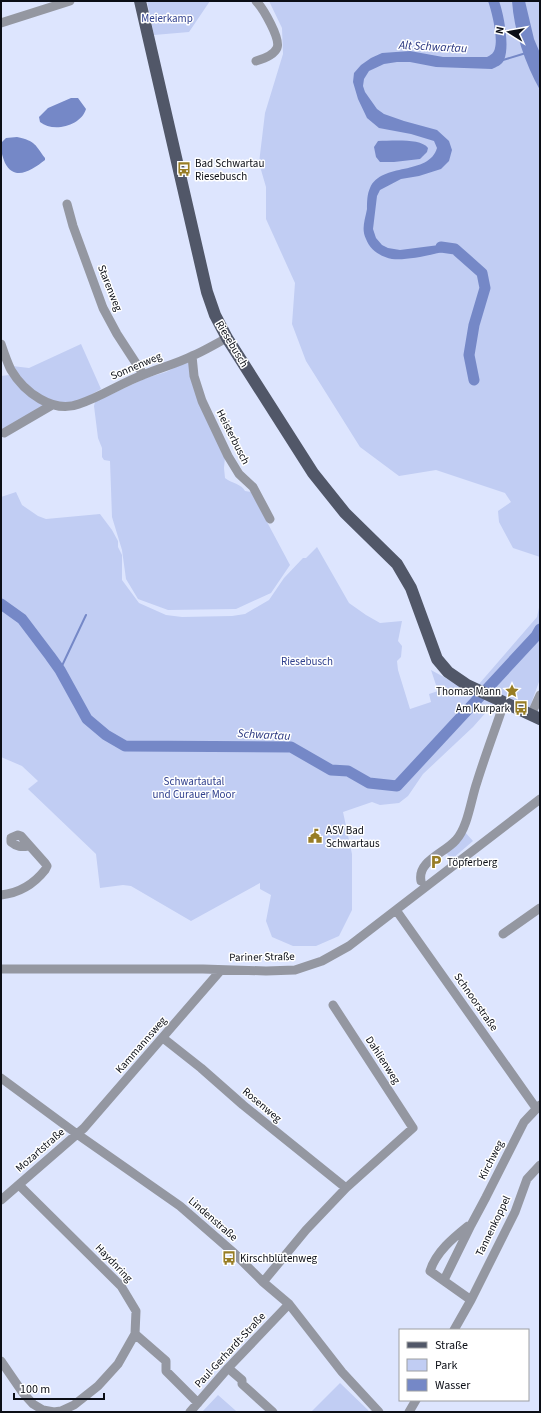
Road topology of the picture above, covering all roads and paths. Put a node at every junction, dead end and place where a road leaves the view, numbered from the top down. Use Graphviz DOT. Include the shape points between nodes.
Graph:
graph roads {
  1 [pos="70,1"];
  2 [pos="140,1"];
  3 [pos="256,1"];
  4 [pos="1,23"];
  5 [pos="256,61"];
  6 [pos="67,204"];
  7 [pos="227,338"];
  8 [pos="1,344"];
  9 [pos="192,356"];
  10 [pos="10,368"];
  11 [pos="1,372"];
  12 [pos="143,374"];
  13 [pos="52,405"];
  14 [pos="4,433"];
  15 [pos="270,519"];
  16 [pos="540,695"];
  17 [pos="504,703"];
  18 [pos="536,717"];
  19 [pos="540,799"];
  20 [pos="29,846"];
  21 [pos="421,881"];
  22 [pos="1,895"];
  23 [pos="540,908"];
  24 [pos="396,910"];
  25 [pos="503,934"];
  26 [pos="1,969"];
  27 [pos="221,970"];
  28 [pos="333,1005"];
  29 [pos="163,1038"];
  30 [pos="1,1078"];
  31 [pos="538,1107"];
  32 [pos="77,1134"];
  33 [pos="540,1165"];
  34 [pos="19,1185"];
  35 [pos="346,1188"];
  36 [pos="1,1200"];
  37 [pos="471,1225"];
  38 [pos="444,1280"];
  39 [pos="263,1282"];
  40 [pos="471,1300"];
  41 [pos="289,1304"];
  42 [pos="455,1329"];
  43 [pos="135,1334"];
  44 [pos="1,1361"];
  45 [pos="228,1368"];
  46 [pos="415,1401"];
  47 [pos="198,1403"];
  48 [pos="74,1405"];
  49 [pos="81,1412"];
  50 [pos="190,1412"];
  51 [pos="273,1412"];
  52 [pos="379,1412"];
  53 [pos="409,1412"];
  1 -- 4 [label="street"];
  2 -- 7 [label="main road, Riesebusch" via="207,292"];
  3 -- 5 [label="street" via="266,13 278,44 277,50"];
  6 -- 12 [label="street, Starenweg" via="104,308 117,334"];
  7 -- 9 [label="street, Sonnenweg"];
  7 -- 17 [label="main road, Riesebusch" via="313,473 346,513 397,564 411,588 437,659 457,679"];
  8 -- 10 [label="street, Sonnenweg"];
  9 -- 12 [label="street, Sonnenweg"];
  9 -- 15 [label="street, Heisterbusch" via="194,376 202,401 228,456 239,474 253,487"];
  10 -- 11 [label="street"];
  10 -- 13 [label="street, Sonnenweg" via="26,388"];
  12 -- 13 [label="street, Sonnenweg" via="78,405"];
  13 -- 14 [label="street"];
  16 -- 18 [label="street"];
  17 -- 18 [label="main road"];
  17 -- 21 [label="street" via="476,783 463,830 456,840 422,867"];
  19 -- 24 [label="street, Pariner Straße"];
  20 -- 22 [label="street" via="46,863 46,870 23,890"];
  23 -- 25 [label="street"];
  24 -- 27 [label="street, Pariner Straße" via="349,946 310,966 295,970"];
  24 -- 31 [label="street, Schnoorstraße"];
  26 -- 27 [label="street, Pariner Straße"];
  27 -- 29 [label="street, Kammannsweg"];
  28 -- 35 [label="street, Dahlienweg" via="413,1128"];
  29 -- 32 [label="street, Kammannsweg"];
  29 -- 35 [label="street, Rosenweg" via="201,1068 242,1106"];
  30 -- 32 [label="street, Lindenstraße"];
  31 -- 37 [label="street, Kirchweg" via="524,1122"];
  32 -- 34 [label="street, Mozartstraße"];
  32 -- 39 [label="street, Lindenstraße" via="180,1206"];
  33 -- 40 [label="street, Tannenkoppel" via="527,1179 515,1212"];
  34 -- 36 [label="street, Mozartstraße"];
  34 -- 43 [label="street, Haydnring" via="121,1286 136,1310"];
  35 -- 39 [label="street" via="306,1230"];
  37 -- 38 [label="street, Kirchweg"];
  37 -- 38 [label="street, Kirchweg" via="453,1238 433,1261 430,1271"];
  38 -- 40 [label="street, Kirchweg"];
  39 -- 41 [label="street, Lindenstraße"];
  40 -- 42 [label="street"];
  41 -- 45 [label="street, Paul-Gerhardt-Straße"];
  41 -- 52 [label="street, Lindenstraße" via="342,1372"];
  43 -- 47 [label="street" via="166,1361 166,1371"];
  43 -- 48 [label="street, Haydnring" via="118,1364 98,1386"];
  44 -- 48 [label="street, Haydnring" via="23,1393 37,1407 54,1412"];
  45 -- 47 [label="street, Paul-Gerhardt-Straße"];
  45 -- 51 [label="street"];
  46 -- 53 [label="street"];
  47 -- 50 [label="street, Paul-Gerhardt-Straße"];
  48 -- 49 [label="street"];
}
